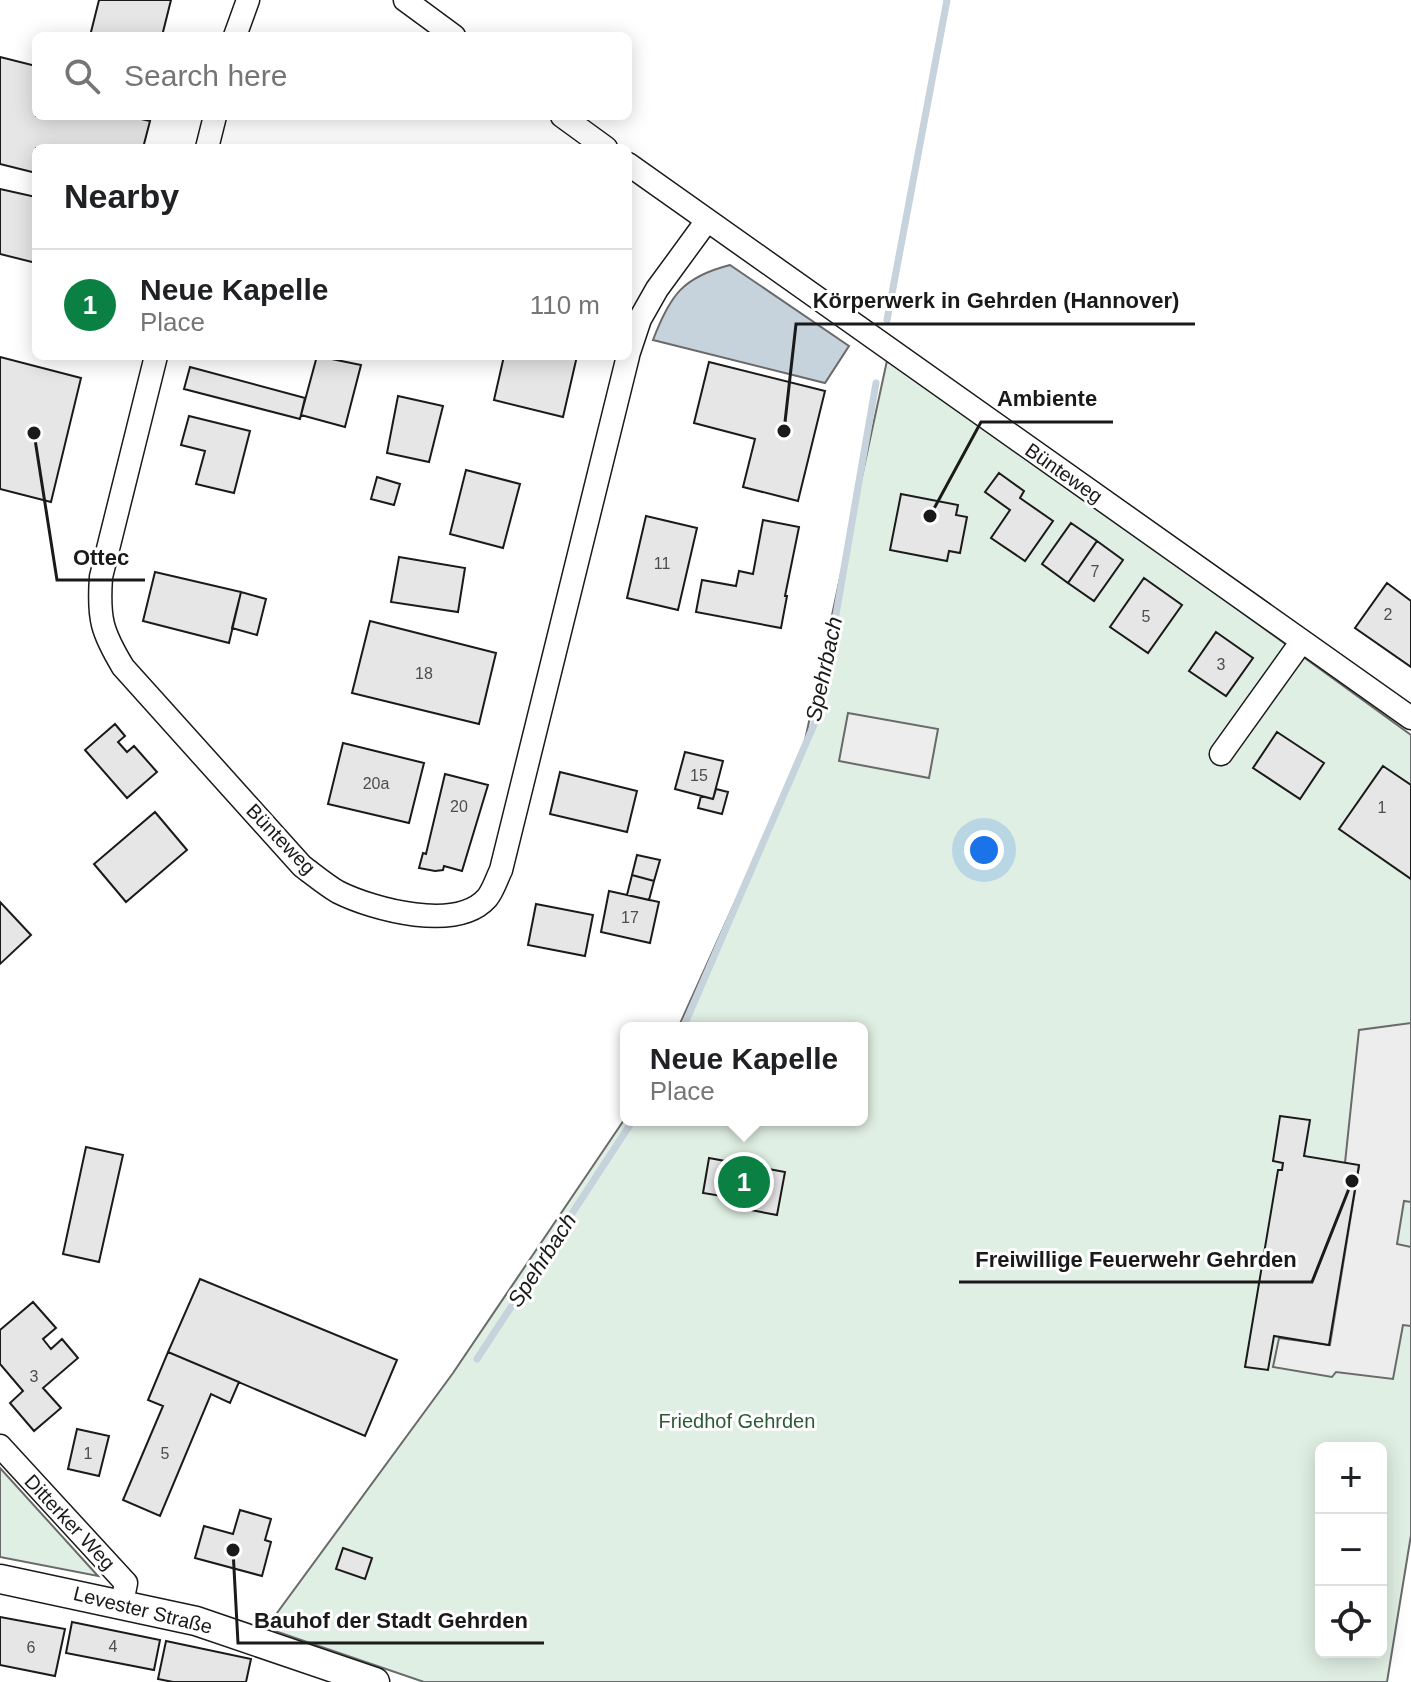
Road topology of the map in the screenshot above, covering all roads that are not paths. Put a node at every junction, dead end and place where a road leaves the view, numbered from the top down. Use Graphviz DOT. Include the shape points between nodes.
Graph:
graph roads {
  1 [pos="248,0"];
  2 [pos="405,0"];
  3 [pos="236,32"];
  4 [pos="449,32"];
  5 [pos="214,120"];
  6 [pos="568,120"];
  7 [pos="208,144"];
  8 [pos="600,144"];
  9 [pos="632,167"];
  10 [pos="706,222"];
  11 [pos="632,343"];
  12 [pos="155,360"];
  13 [pos="627,360"];
  14 [pos="1302,641"];
  15 [pos="1411,718"];
  16 [pos="1221,754"];
  17 [pos="0,1446"];
  18 [pos="0,1579"];
  19 [pos="122,1603"];
  20 [pos="375,1682"];
  1 -- 3 [label="street"];
  2 -- 4 [label="street"];
  5 -- 7 [label="street"];
  6 -- 8 [label="street"];
  9 -- 10 [label="street, Bünteweg"];
  10 -- 11 [label="street, Bünteweg" via="651,299"];
  10 -- 14 [label="street, Bünteweg"];
  12 -- 13 [label="street, Bünteweg" via="101,577 98,609 106,638 123,667 302,866 338,892 384,908 436,917 466,913 488,898 501,870"];
  14 -- 15 [label="street, Bünteweg"];
  14 -- 16 [label="street"];
  17 -- 19 [label="street, Ditterker Weg" via="126,1583"];
  18 -- 19 [label="street, Levester Straße"];
  19 -- 20 [label="street, Levester Straße" via="196,1621"];
}
